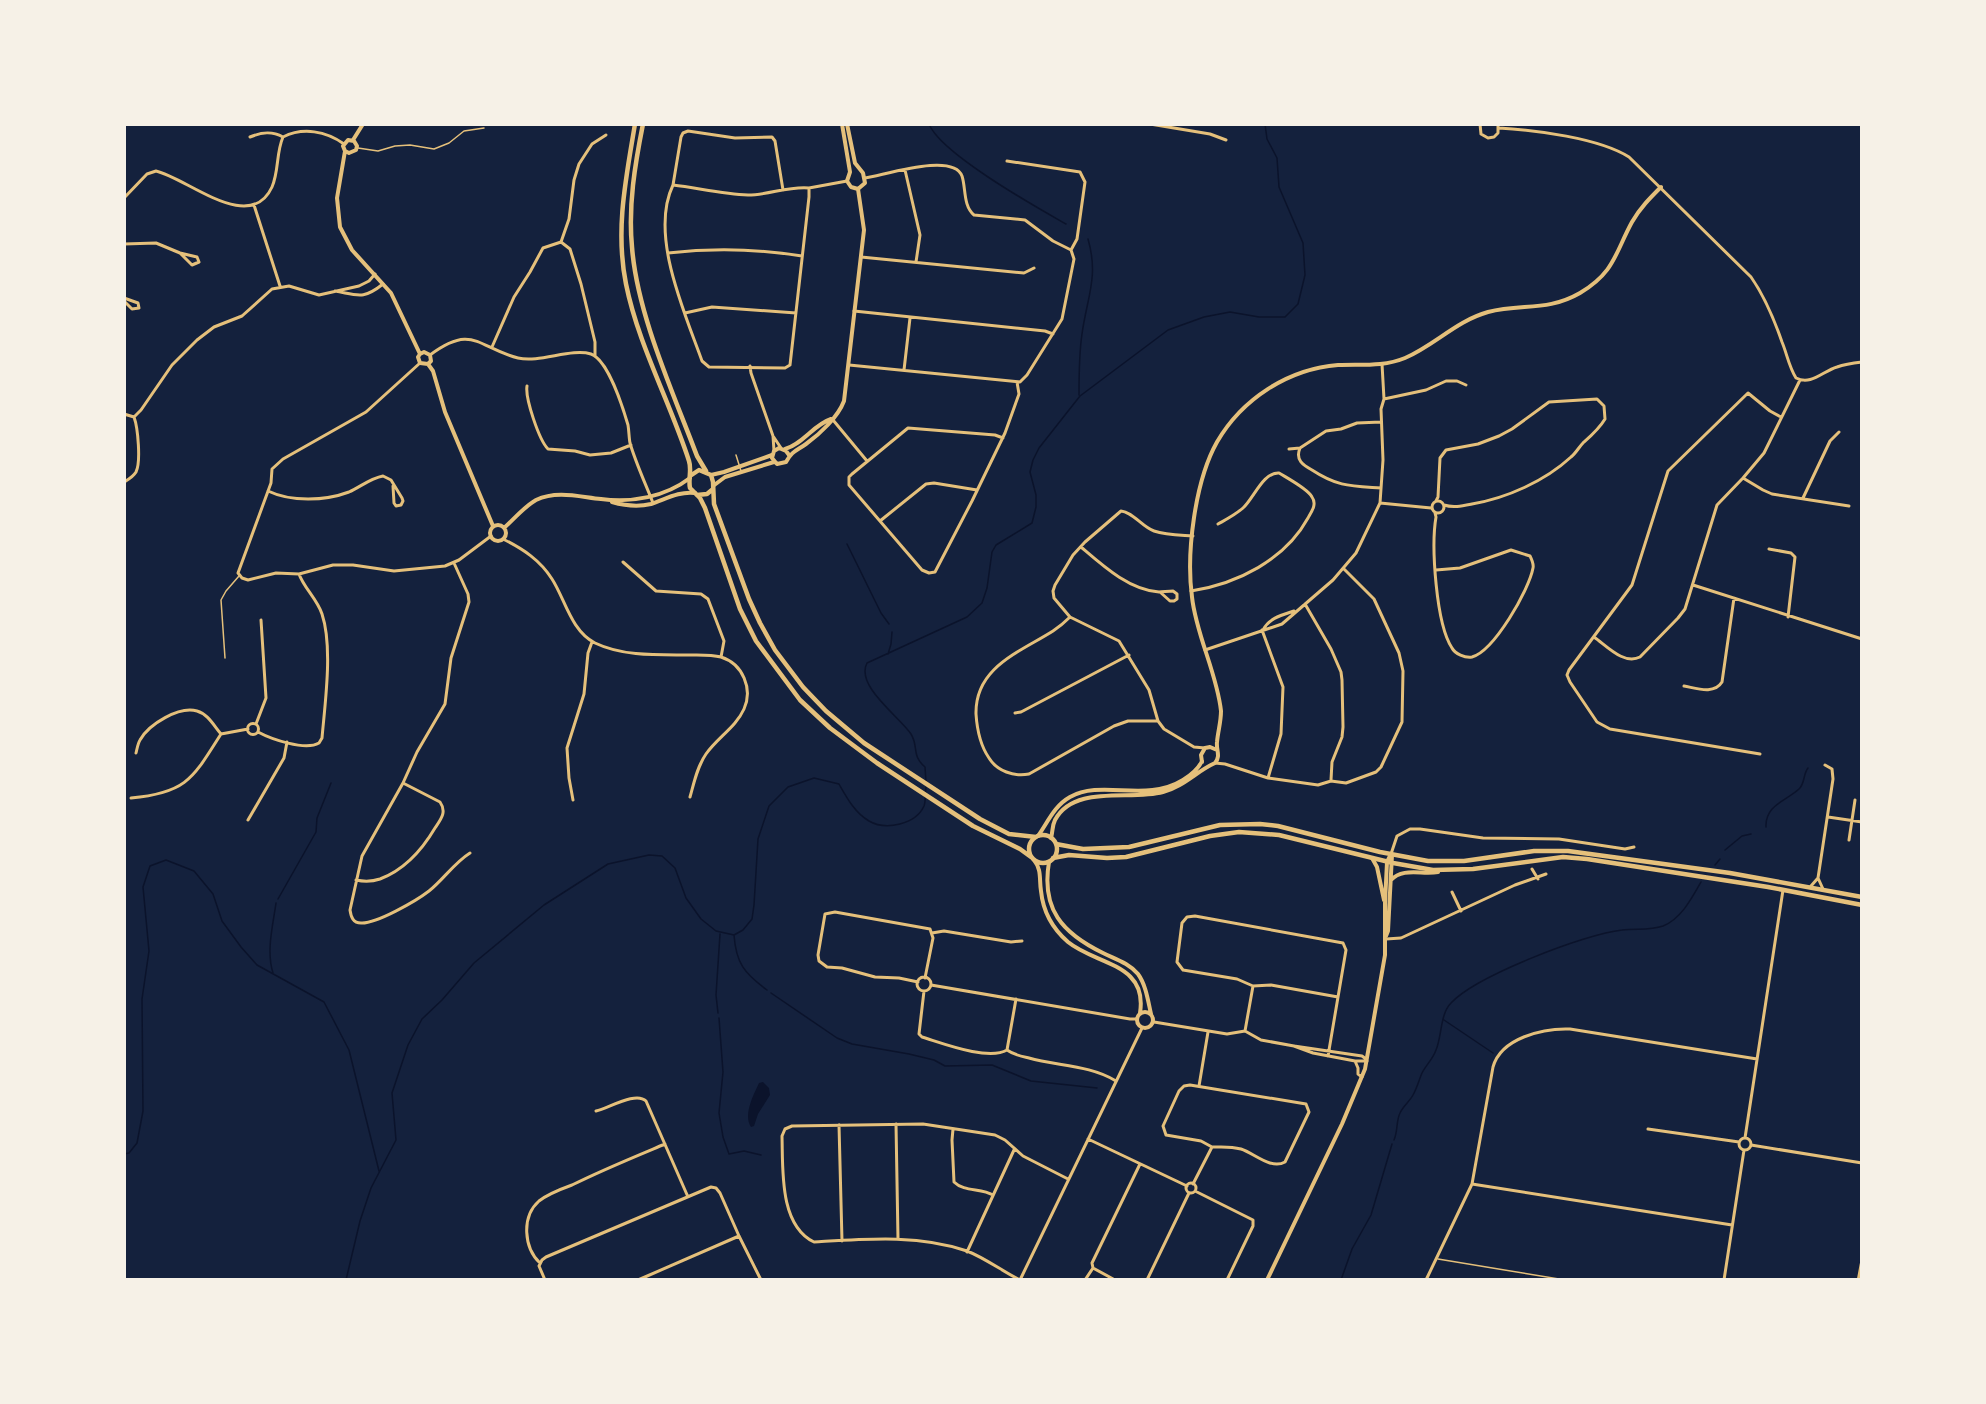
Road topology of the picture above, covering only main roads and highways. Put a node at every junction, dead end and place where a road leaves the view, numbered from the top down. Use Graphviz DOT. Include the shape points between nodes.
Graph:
graph roads {
  1 [pos="635,124"];
  2 [pos="643,124"];
  3 [pos="709,473"];
  4 [pos="690,477"];
  5 [pos="713,487"];
  6 [pos="696,494"];
  7 [pos="1037,836"];
  8 [pos="1056,844"];
  9 [pos="1033,859"];
  10 [pos="1051,860"];
  11 [pos="1862,897"];
  12 [pos="1862,905"];
  13 [pos="1862,1264"];
  14 [pos="1859,1280"];
  1 -- 4 [label="main road" via="621,220 626,283 689,462"];
  2 -- 3 [label="main road" via="631,205 634,265 662,361 698,460"];
  3 -- 4 [label="main road" via="696,471"];
  3 -- 5 [label="main road"];
  4 -- 6 [label="main road" via="690,488"];
  5 -- 6 [label="main road" via="707,494"];
  5 -- 7 [label="main road" via="714,504 760,623 783,662 826,711 894,763 996,828 1018,836"];
  6 -- 9 [label="main road" via="705,508 740,609 756,640 800,700 848,742 973,826"];
  7 -- 8 [label="main road" via="1052,838"];
  7 -- 9 [label="main road" via="1029,849"];
  8 -- 10 [label="main road"];
  8 -- 11 [label="main road" via="1090,849 1129,847 1242,823 1278,826 1391,854 1443,862 1568,850"];
  9 -- 10 [label="main road" via="1041,863"];
  10 -- 12 [label="main road" via="1069,855 1126,857 1239,832 1279,835 1390,862 1444,870 1554,858 1587,859"];
  13 -- 14 [label="main road"];
}
